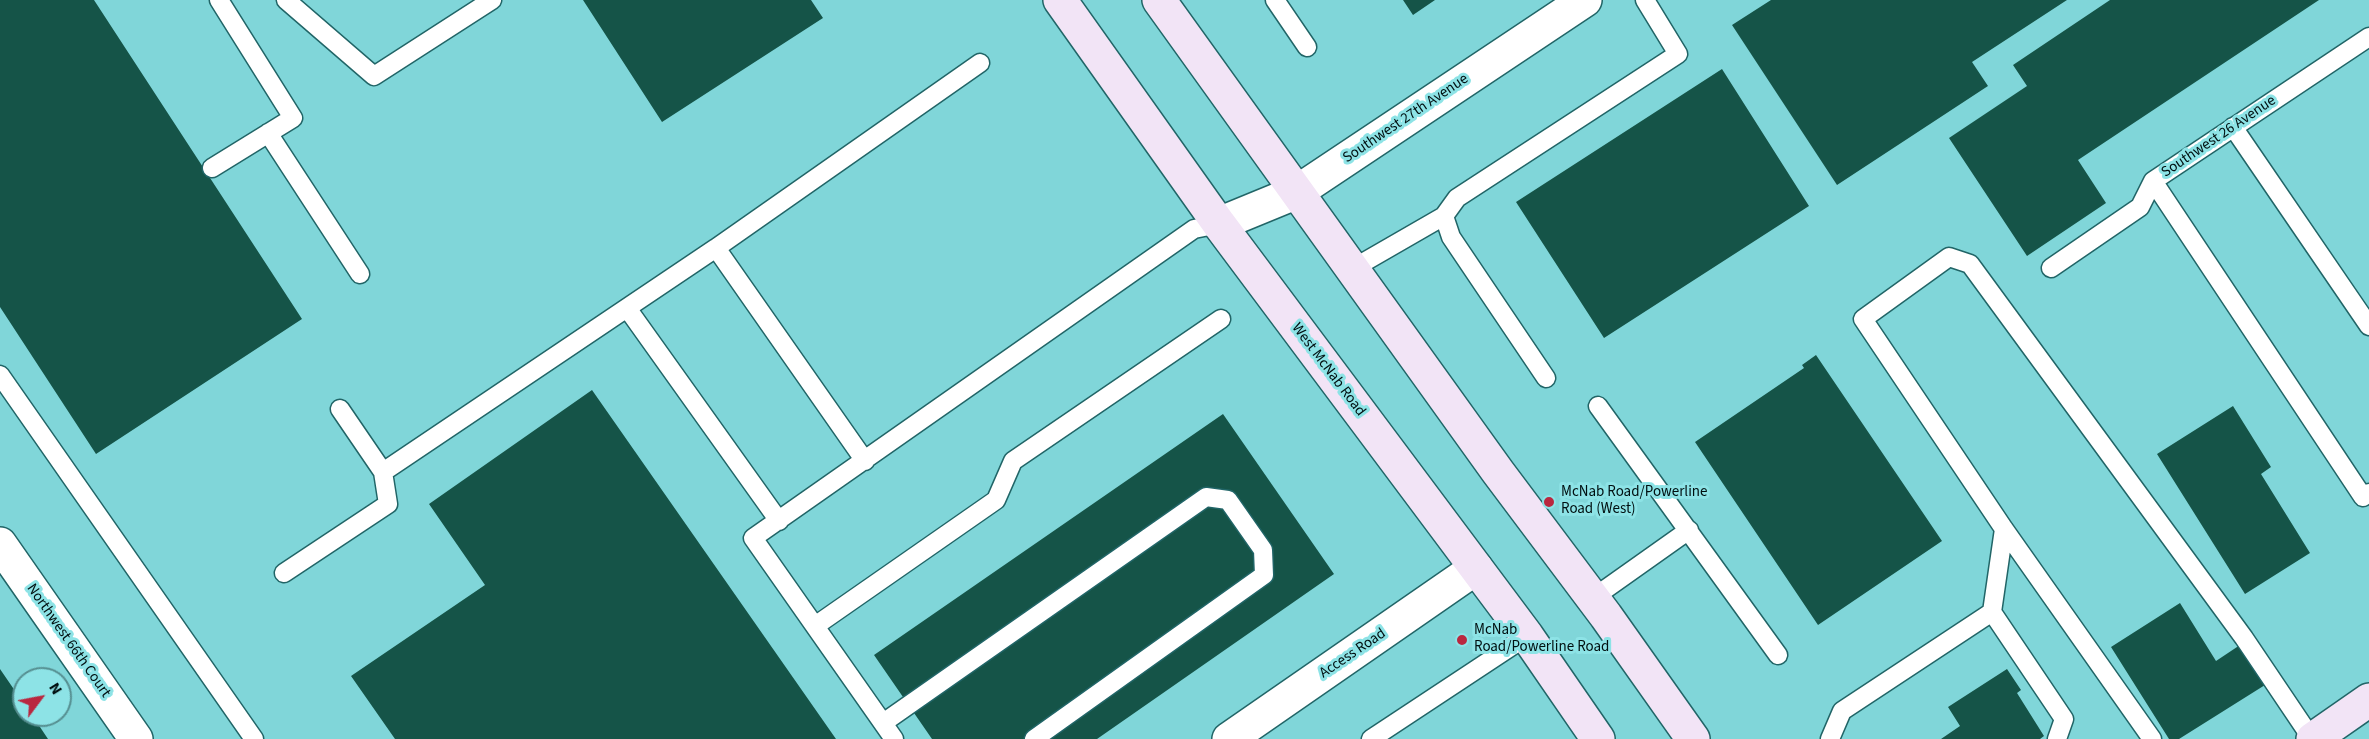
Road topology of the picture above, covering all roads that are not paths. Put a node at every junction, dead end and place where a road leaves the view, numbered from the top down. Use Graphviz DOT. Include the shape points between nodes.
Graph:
graph roads {
  1 [pos="219,0"];
  2 [pos="286,0"];
  3 [pos="492,0"];
  4 [pos="1060,0"];
  5 [pos="1159,0"];
  6 [pos="1275,0"];
  7 [pos="1585,0"];
  8 [pos="1645,0"];
  9 [pos="2369,37"];
  10 [pos="1306,47"];
  11 [pos="980,63"];
  12 [pos="2233,127"];
  13 [pos="268,134"];
  14 [pos="212,168"];
  15 [pos="2153,181"];
  16 [pos="1297,192"];
  17 [pos="1444,216"];
  18 [pos="1219,224"];
  19 [pos="716,248"];
  20 [pos="2051,268"];
  21 [pos="1352,269"];
  22 [pos="360,274"];
  23 [pos="627,308"];
  24 [pos="1221,319"];
  25 [pos="2369,326"];
  26 [pos="0,375"];
  27 [pos="1546,378"];
  28 [pos="1598,406"];
  29 [pos="340,409"];
  30 [pos="865,460"];
  31 [pos="383,472"];
  32 [pos="2369,493"];
  33 [pos="779,521"];
  34 [pos="2004,529"];
  35 [pos="1689,530"];
  36 [pos="0,544"];
  37 [pos="1476,568"];
  38 [pos="284,573"];
  39 [pos="1593,598"];
  40 [pos="1992,612"];
  41 [pos="815,626"];
  42 [pos="1527,636"];
  43 [pos="1778,655"];
  44 [pos="2369,700"];
  45 [pos="884,723"];
  46 [pos="136,739"];
  47 [pos="254,739"];
  48 [pos="894,739"];
  49 [pos="1034,739"];
  50 [pos="1229,739"];
  51 [pos="1371,739"];
  52 [pos="1598,739"];
  53 [pos="1693,739"];
  54 [pos="1830,739"];
  55 [pos="2057,739"];
  56 [pos="2152,739"];
  57 [pos="2312,739"];
  1 -- 13 [label="lane" via="293,118"];
  2 -- 3 [label="lane" via="374,76"];
  4 -- 18 [label="main road, West McNab Road"];
  5 -- 16 [label="main road"];
  6 -- 10 [label="lane"];
  7 -- 16 [label="street, Southwest 27th Avenue"];
  8 -- 17 [label="lane" via="1678,54 1457,198"];
  9 -- 12 [label="lane, Southwest 26 Avenue"];
  11 -- 19 [label="lane"];
  12 -- 15 [label="lane, Southwest 26 Avenue"];
  12 -- 25 [label="lane"];
  13 -- 14 [label="lane"];
  13 -- 22 [label="lane"];
  15 -- 20 [label="lane, Southwest 26 Avenue" via="2140,207"];
  15 -- 32 [label="lane" via="2363,497"];
  16 -- 18 [label="street, Southwest 27th Avenue"];
  16 -- 21 [label="main road"];
  17 -- 21 [label="lane"];
  17 -- 27 [label="lane" via="1451,237"];
  18 -- 30 [label="lane" via="1194,229"];
  18 -- 37 [label="main road, West McNab Road"];
  19 -- 23 [label="lane"];
  19 -- 30 [label="lane"];
  21 -- 39 [label="main road"];
  23 -- 31 [label="lane"];
  23 -- 33 [label="lane"];
  24 -- 41 [label="lane" via="1013,461 996,500"];
  26 -- 47 [label="lane"];
  28 -- 35 [label="lane"];
  29 -- 31 [label="lane"];
  30 -- 33 [label="lane"];
  31 -- 38 [label="lane" via="388,504"];
  33 -- 41 [label="lane" via="753,538"];
  34 -- 40 [label="lane"];
  34 -- 56 [label="lane"];
  34 -- 57 [label="lane" via="1863,319 1949,257 1970,264 2244,638"];
  35 -- 39 [label="lane"];
  35 -- 43 [label="lane"];
  36 -- 46 [label="street, Northwest 66th Court"];
  37 -- 42 [label="main road, West McNab Road"];
  37 -- 50 [label="street, Access Road"];
  39 -- 53 [label="main road"];
  40 -- 54 [label="lane" via="1842,711"];
  40 -- 55 [label="lane" via="2064,719"];
  41 -- 45 [label="lane"];
  42 -- 51 [label="lane"];
  42 -- 52 [label="main road, West McNab Road"];
  44 -- 57 [label="main road"];
  45 -- 48 [label="lane"];
  45 -- 49 [label="lane" via="1206,497 1228,500 1263,550 1264,575"];
}
